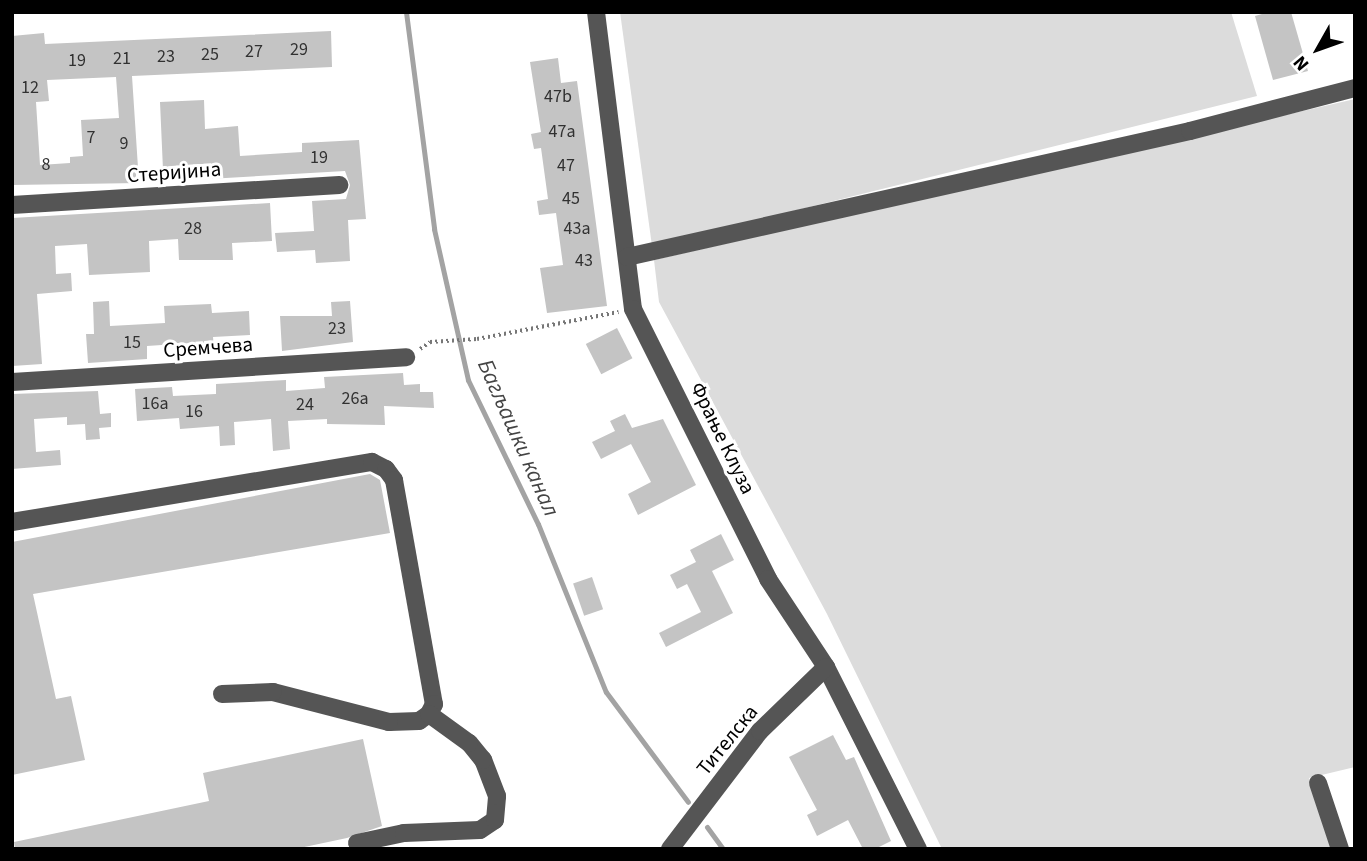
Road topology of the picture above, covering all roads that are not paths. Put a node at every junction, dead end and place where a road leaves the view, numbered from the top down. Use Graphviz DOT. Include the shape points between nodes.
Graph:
graph roads {
  1 [pos="596,12"];
  2 [pos="1355,88"];
  3 [pos="339,185"];
  4 [pos="12,205"];
  5 [pos="627,257"];
  6 [pos="406,357"];
  7 [pos="12,382"];
  8 [pos="12,522"];
  9 [pos="826,667"];
  10 [pos="222,694"];
  11 [pos="429,714"];
  12 [pos="1318,783"];
  13 [pos="356,843"];
  14 [pos="670,849"];
  15 [pos="918,849"];
  16 [pos="1340,849"];
  1 -- 5 [label="street, Фрање Клуза"];
  2 -- 5 [label="street" via="1190,131"];
  3 -- 4 [label="street, Стеријина"];
  5 -- 9 [label="street, Фрање Клуза" via="633,309 768,579"];
  6 -- 7 [label="street, Сремчева"];
  8 -- 11 [label="street" via="372,462 380,465 394,480 434,704"];
  9 -- 14 [label="street, Тителска" via="760,731"];
  9 -- 15 [label="street, Фрање Клуза"];
  10 -- 11 [label="street" via="273,692 389,722 419,721"];
  11 -- 13 [label="street" via="483,760 497,796 495,820 480,830 404,833"];
  12 -- 16 [label="street"];
}
